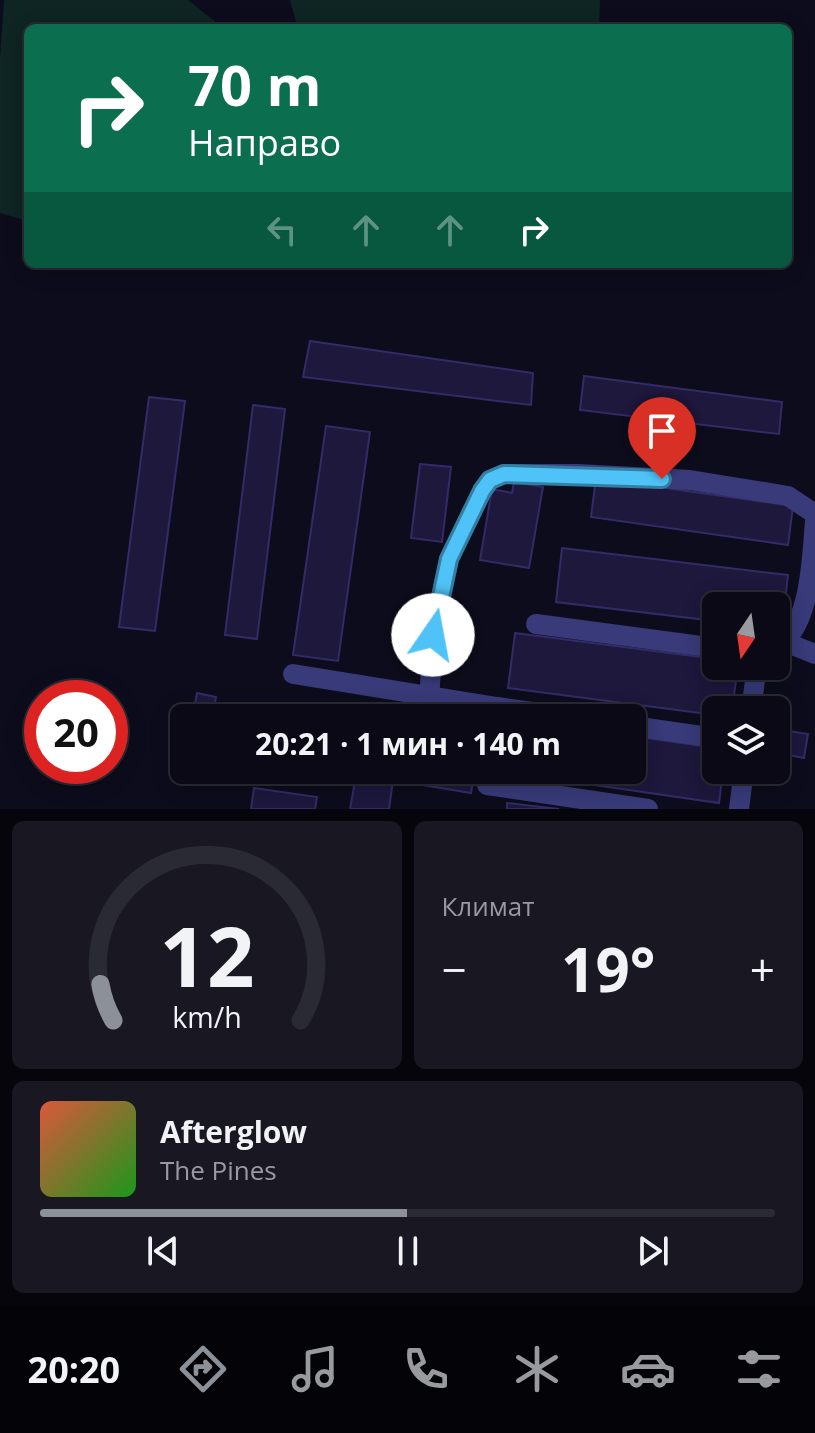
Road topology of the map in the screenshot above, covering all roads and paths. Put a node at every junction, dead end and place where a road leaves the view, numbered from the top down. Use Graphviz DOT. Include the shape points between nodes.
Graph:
graph roads {
  1 [pos="815,514"];
  2 [pos="815,521"];
  3 [pos="812,589"];
  4 [pos="536,624"];
  5 [pos="790,630"];
  6 [pos="702,646"];
  7 [pos="790,647"];
  8 [pos="815,654"];
  9 [pos="293,674"];
  10 [pos="430,695"];
  11 [pos="429,704"];
  12 [pos="465,704"];
  13 [pos="646,728"];
  14 [pos="702,736"];
  15 [pos="487,784"];
  16 [pos="742,784"];
  17 [pos="648,809"];
  18 [pos="739,809"];
  1 -- 10 [label="lane" via="788,496 690,480 534,474 504,474 490,480 449,559 433,635"];
  2 -- 3 [label="lane"];
  3 -- 5 [label="lane"];
  4 -- 6 [label="lane"];
  7 -- 8 [label="lane"];
  9 -- 10 [label="lane"];
  10 -- 11 [label="lane"];
  10 -- 12 [label="lane"];
  13 -- 14 [label="lane"];
  15 -- 17 [label="lane"];
  16 -- 18 [label="lane"];
}
